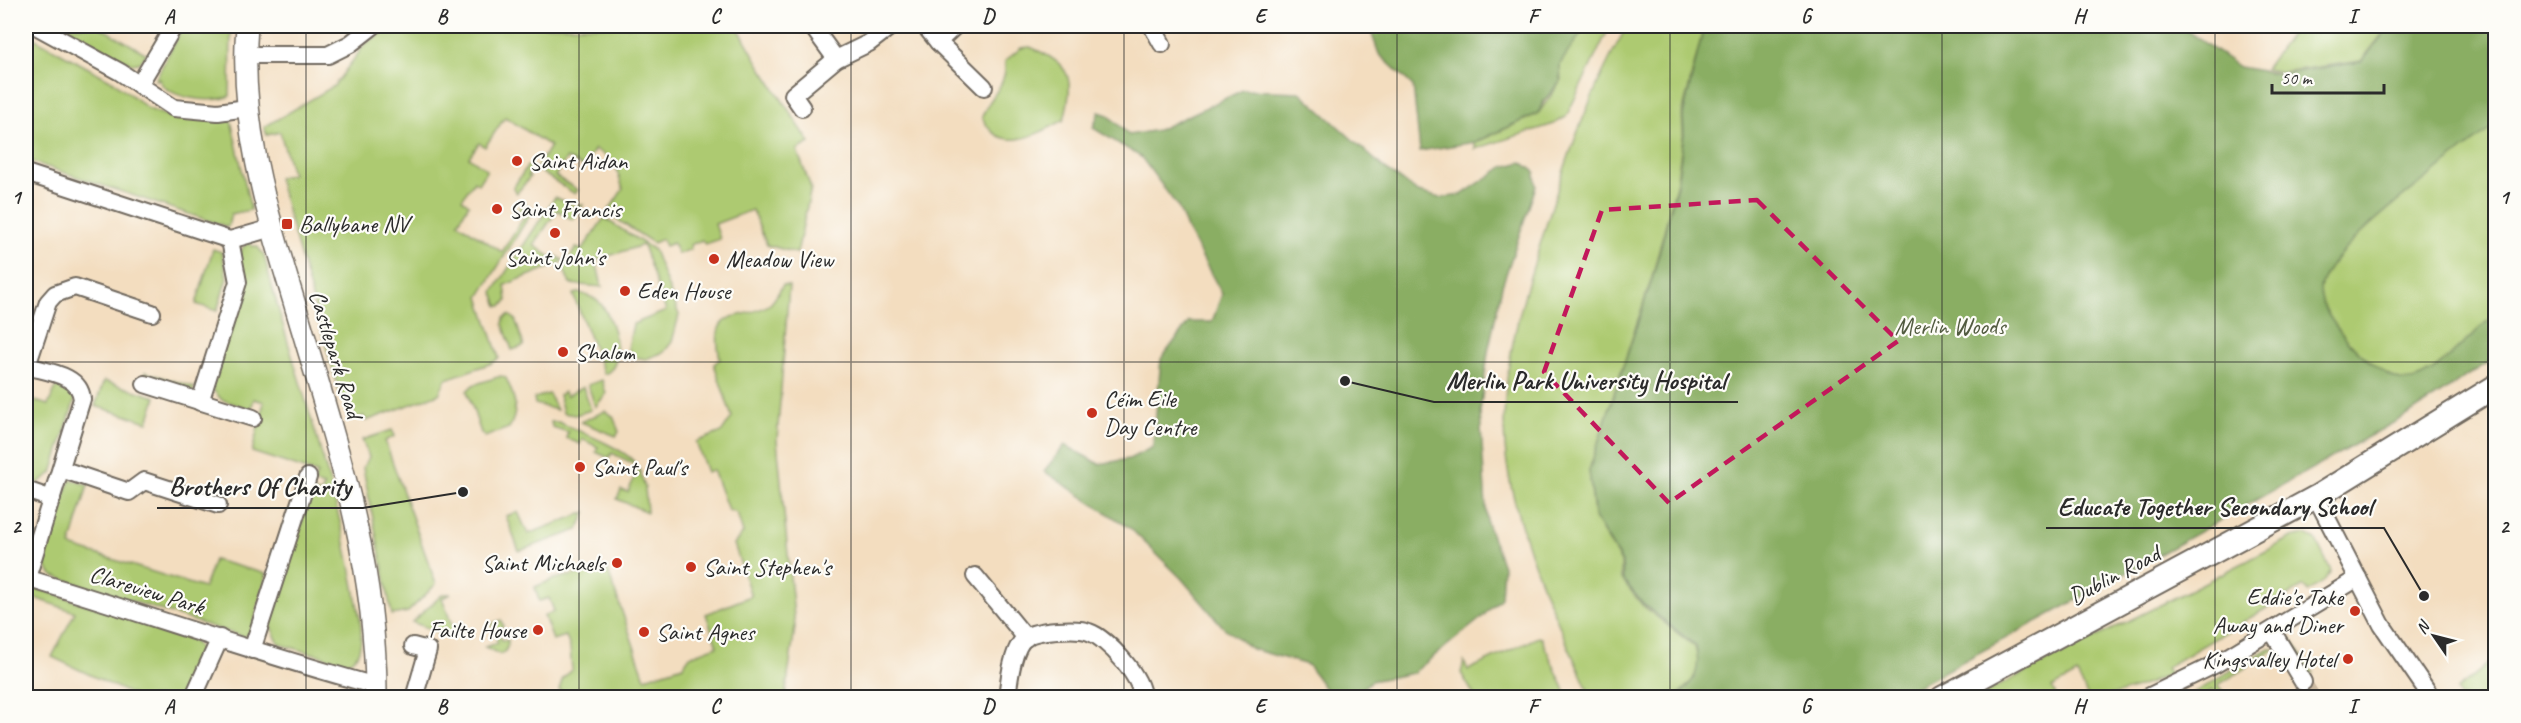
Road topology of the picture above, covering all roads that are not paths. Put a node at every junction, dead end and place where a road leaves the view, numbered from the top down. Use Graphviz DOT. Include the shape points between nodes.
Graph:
graph roads {
  1 [pos="36,26"];
  2 [pos="174,26"];
  3 [pos="247,26"];
  4 [pos="373,26"];
  5 [pos="812,26"];
  6 [pos="891,26"];
  7 [pos="925,26"];
  8 [pos="956,26"];
  9 [pos="1152,26"];
  10 [pos="938,42"];
  11 [pos="1162,44"];
  12 [pos="244,55"];
  13 [pos="836,59"];
  14 [pos="139,85"];
  15 [pos="984,87"];
  16 [pos="247,108"];
  17 [pos="802,108"];
  18 [pos="26,173"];
  19 [pos="272,228"];
  20 [pos="230,240"];
  21 [pos="152,313"];
  22 [pos="26,367"];
  23 [pos="145,384"];
  24 [pos="2496,386"];
  25 [pos="200,402"];
  26 [pos="253,418"];
  27 [pos="61,469"];
  28 [pos="308,477"];
  29 [pos="26,490"];
  30 [pos="2316,497"];
  31 [pos="52,499"];
  32 [pos="218,506"];
  33 [pos="975,576"];
  34 [pos="26,578"];
  35 [pos="2358,578"];
  36 [pos="2272,631"];
  37 [pos="220,638"];
  38 [pos="1026,638"];
  39 [pos="413,646"];
  40 [pos="252,650"];
  41 [pos="2303,682"];
  42 [pos="2179,691"];
  43 [pos="376,692"];
  44 [pos="192,698"];
  45 [pos="414,698"];
  46 [pos="1007,698"];
  47 [pos="1142,698"];
  48 [pos="1942,698"];
  49 [pos="2146,698"];
  50 [pos="2432,698"];
  1 -- 14 [label="street"];
  2 -- 14 [label="street"];
  3 -- 12 [label="street, Castlepark Road"];
  4 -- 12 [label="street" via="328,55"];
  5 -- 13 [label="street"];
  6 -- 13 [label="street" via="869,43"];
  7 -- 10 [label="street"];
  8 -- 10 [label="street"];
  9 -- 11 [label="street"];
  10 -- 15 [label="street"];
  12 -- 16 [label="street, Castlepark Road"];
  13 -- 17 [label="street" via="793,95"];
  14 -- 16 [label="street" via="178,109 218,112"];
  16 -- 19 [label="street, Castlepark Road"];
  18 -- 20 [label="street"];
  19 -- 20 [label="street"];
  19 -- 43 [label="street, Castlepark Road" via="351,497 371,603"];
  20 -- 25 [label="street" via="238,282"];
  21 -- 22 [label="street, Clareview Park" via="75,287 55,294 48,302"];
  22 -- 27 [label="street, Clareview Park" via="72,380 81,390 82,404"];
  23 -- 25 [label="street"];
  24 -- 30 [label="main road, Dublin Road"];
  25 -- 26 [label="street"];
  27 -- 31 [label="street, Clareview Park"];
  27 -- 32 [label="street" via="129,492 144,481"];
  28 -- 40 [label="street"];
  29 -- 31 [label="street"];
  30 -- 35 [label="street"];
  30 -- 48 [label="main road, Dublin Road"];
  31 -- 34 [label="street, Clareview Park"];
  33 -- 38 [label="street"];
  34 -- 37 [label="street, Clareview Park"];
  35 -- 36 [label="street"];
  35 -- 50 [label="street" via="2382,625"];
  36 -- 41 [label="street"];
  36 -- 42 [label="street"];
  37 -- 40 [label="street, Clareview Park"];
  37 -- 44 [label="street"];
  38 -- 46 [label="street" via="1017,650"];
  38 -- 47 [label="street" via="1041,630 1089,631 1133,671"];
  39 -- 45 [label="street" via="428,650"];
  40 -- 43 [label="street, Clareview Park"];
  42 -- 49 [label="street"];
}
